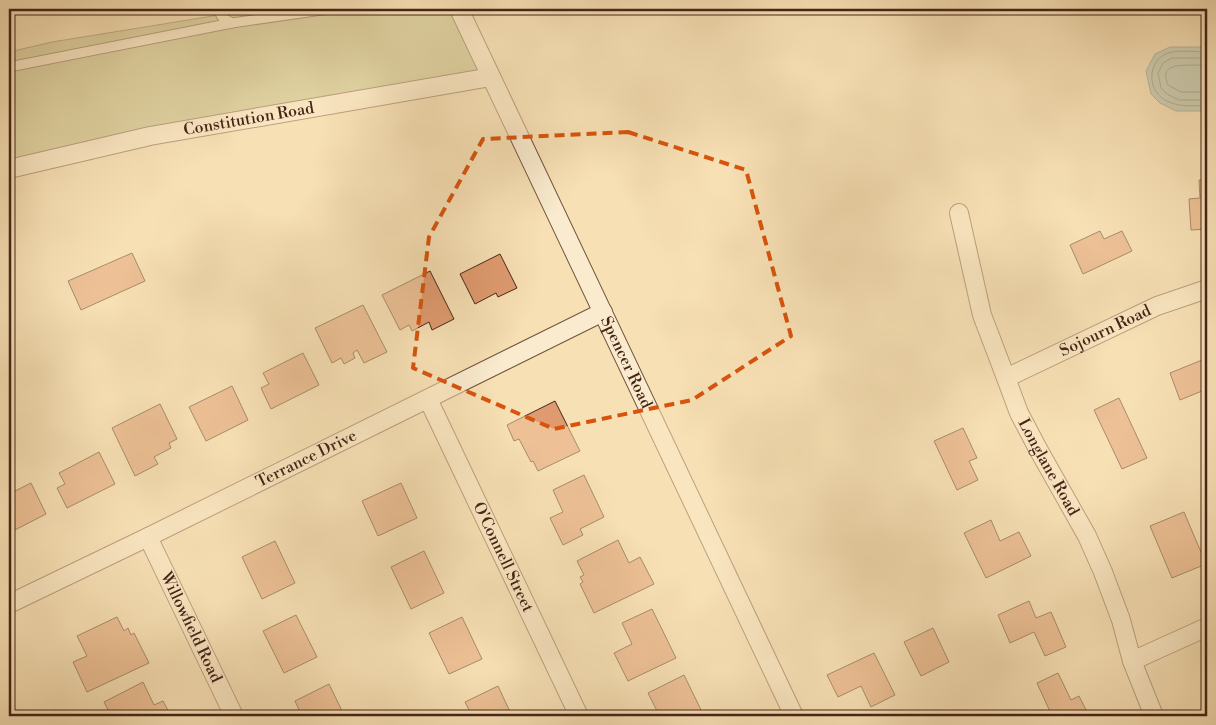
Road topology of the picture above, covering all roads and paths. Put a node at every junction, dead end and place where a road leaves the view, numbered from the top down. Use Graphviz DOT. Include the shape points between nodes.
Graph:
graph roads {
  1 [pos="217,9"];
  2 [pos="330,9"];
  3 [pos="459,9"];
  4 [pos="232,23"];
  5 [pos="9,67"];
  6 [pos="491,77"];
  7 [pos="9,169"];
  8 [pos="959,213"];
  9 [pos="1207,289"];
  10 [pos="603,312"];
  11 [pos="1006,378"];
  12 [pos="428,398"];
  13 [pos="148,537"];
  14 [pos="9,604"];
  15 [pos="1207,627"];
  16 [pos="1132,661"];
  17 [pos="234,716"];
  18 [pos="579,716"];
  19 [pos="794,716"];
  20 [pos="1154,716"];
  1 -- 4 [label="lane"];
  2 -- 4 [label="lane"];
  3 -- 6 [label="street, Spencer Road"];
  4 -- 5 [label="lane"];
  6 -- 7 [label="street, Constitution Road" via="150,136"];
  6 -- 10 [label="street, Spencer Road"];
  8 -- 11 [label="street, Longlane Road" via="982,315"];
  9 -- 11 [label="street, Sojourn Road" via="1157,306"];
  10 -- 12 [label="street, Terrance Drive"];
  10 -- 19 [label="street, Spencer Road"];
  11 -- 16 [label="street, Longlane Road" via="1019,413 1091,545 1113,597"];
  12 -- 13 [label="street, Terrance Drive"];
  12 -- 18 [label="street, O'Connell Street"];
  13 -- 14 [label="street, Terrance Drive"];
  13 -- 17 [label="street, Willowfield Road"];
  15 -- 16 [label="street"];
  16 -- 20 [label="street, Longlane Road"];
}
